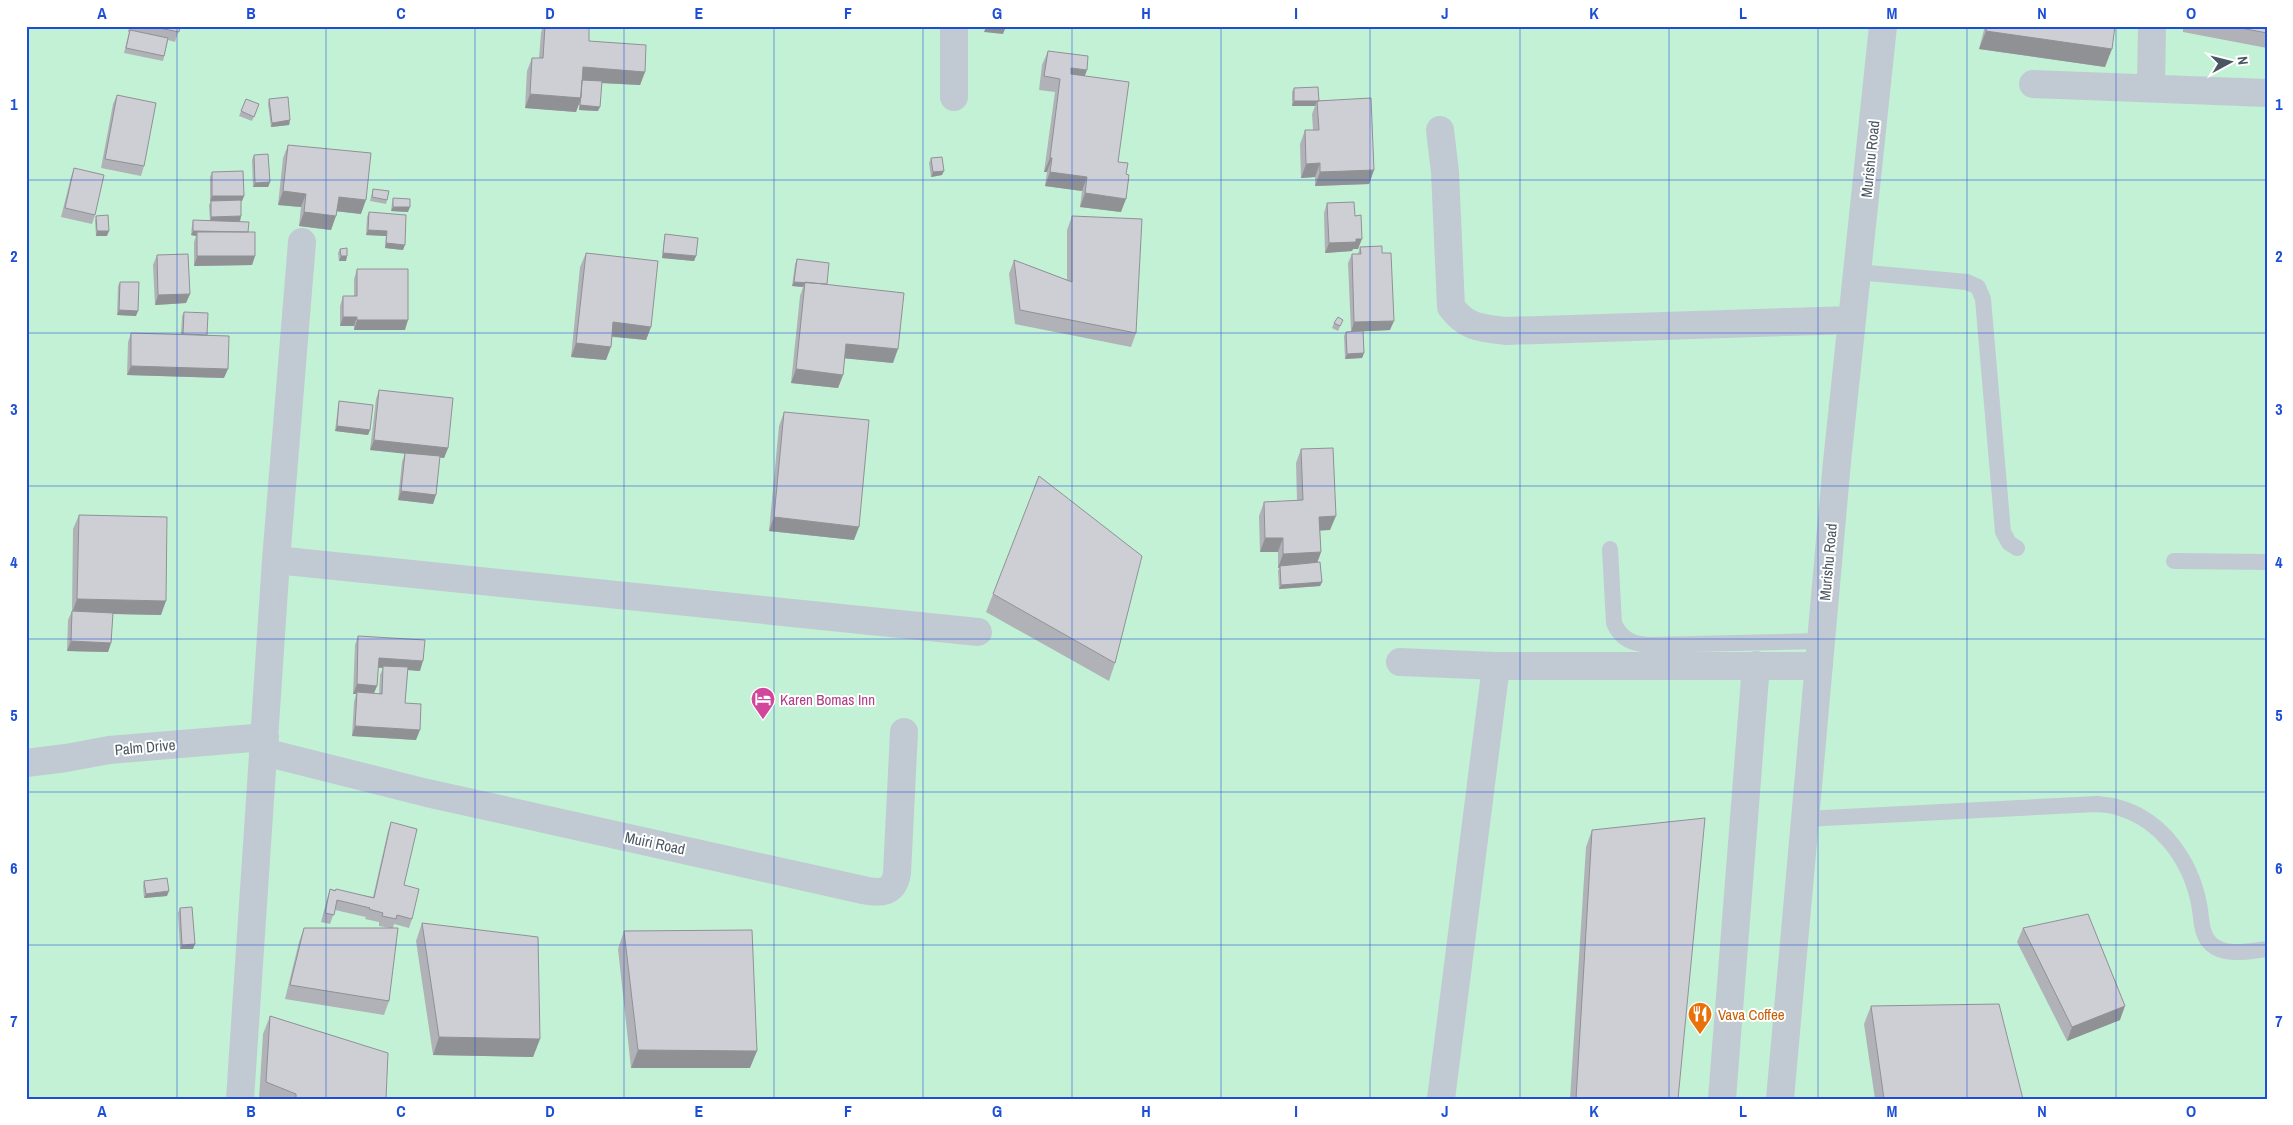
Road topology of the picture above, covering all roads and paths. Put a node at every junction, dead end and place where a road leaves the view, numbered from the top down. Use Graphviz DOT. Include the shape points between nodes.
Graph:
graph roads {
  1 [pos="954,26"];
  2 [pos="1883,26"];
  3 [pos="2152,26"];
  4 [pos="2033,84"];
  5 [pos="2151,87"];
  6 [pos="2267,93"];
  7 [pos="954,98"];
  8 [pos="1440,130"];
  9 [pos="302,242"];
  10 [pos="1857,272"];
  11 [pos="1852,320"];
  12 [pos="2017,548"];
  13 [pos="1610,549"];
  14 [pos="276,560"];
  15 [pos="2174,561"];
  16 [pos="2267,562"];
  17 [pos="978,632"];
  18 [pos="1820,654"];
  19 [pos="1400,662"];
  20 [pos="1756,665"];
  21 [pos="1496,666"];
  22 [pos="904,732"];
  23 [pos="264,744"];
  24 [pos="26,763"];
  25 [pos="1805,819"];
  26 [pos="2267,948"];
  27 [pos="240,1099"];
  28 [pos="1441,1099"];
  29 [pos="1722,1099"];
  30 [pos="1780,1099"];
  1 -- 7 [label="street"];
  2 -- 10 [label="street, Murishu Road"];
  3 -- 5 [label="street"];
  4 -- 5 [label="street"];
  5 -- 6 [label="street"];
  8 -- 11 [label="street" via="1451,307 1460,320 1481,328 1506,331"];
  9 -- 14 [label="street"];
  10 -- 11 [label="street, Murishu Road"];
  10 -- 12 [label="lane" via="1967,282 1978,287 1983,299 2003,532 2009,543"];
  11 -- 18 [label="street, Murishu Road"];
  13 -- 18 [label="lane" via="1614,623 1618,632 1629,641 1650,645"];
  14 -- 17 [label="street"];
  14 -- 23 [label="street"];
  15 -- 16 [label="lane"];
  18 -- 20 [label="street"];
  18 -- 25 [label="street, Murishu Road"];
  19 -- 21 [label="street"];
  20 -- 21 [label="street"];
  20 -- 29 [label="street"];
  21 -- 28 [label="street"];
  22 -- 23 [label="street, Muiri Road" via="896,881 883,893 427,794"];
  23 -- 24 [label="street, Palm Drive" via="109,750"];
  23 -- 27 [label="street"];
  25 -- 26 [label="lane" via="2097,804 2120,808 2146,820 2178,850 2190,871 2203,932 2211,945 2239,952"];
  25 -- 30 [label="street, Murishu Road"];
}
